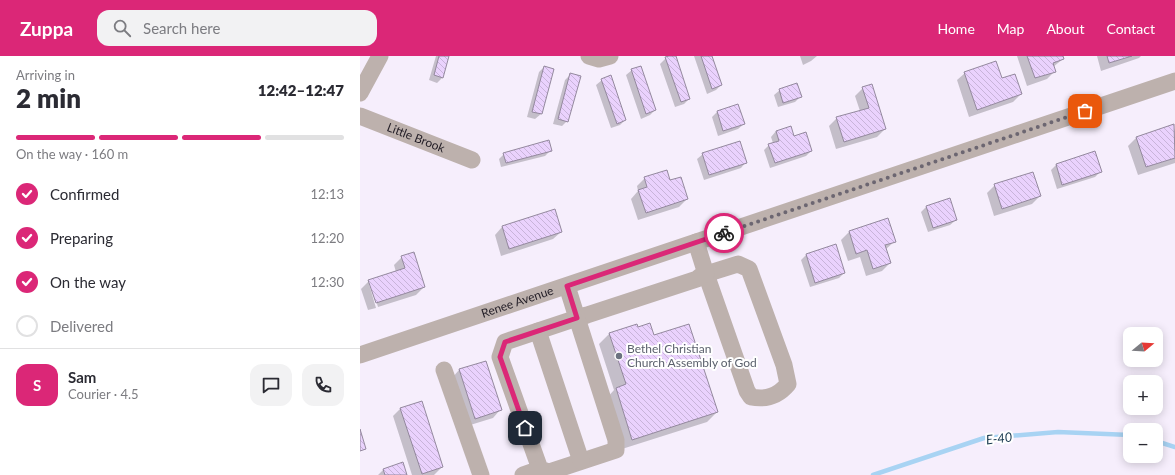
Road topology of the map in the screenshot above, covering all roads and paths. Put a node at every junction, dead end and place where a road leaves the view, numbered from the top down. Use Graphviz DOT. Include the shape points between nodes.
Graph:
graph roads {
  1 [pos="380,56"];
  2 [pos="589,56"];
  3 [pos="610,56"];
  4 [pos="1175,81"];
  5 [pos="360,93"];
  6 [pos="360,116"];
  7 [pos="472,160"];
  8 [pos="696,242"];
  9 [pos="706,274"];
  10 [pos="567,286"];
  11 [pos="577,318"];
  12 [pos="538,330"];
  13 [pos="360,355"];
  14 [pos="444,370"];
  15 [pos="581,461"];
  16 [pos="540,470"];
  17 [pos="481,475"];
  18 [pos="523,475"];
  1 -- 5 [label="street"];
  2 -- 3 [label="street" via="600,59"];
  4 -- 8 [label="street, Renee Avenue"];
  6 -- 7 [label="street, Little Brook"];
  8 -- 9 [label="street"];
  8 -- 10 [label="street, Renee Avenue"];
  9 -- 9 [label="street" via="738,264 749,269 784,365 788,384 781,393 761,399 751,397 747,391"];
  9 -- 11 [label="street"];
  10 -- 11 [label="street"];
  10 -- 13 [label="street, Renee Avenue"];
  11 -- 12 [label="street"];
  11 -- 15 [label="street" via="616,440 616,450"];
  12 -- 15 [label="street"];
  12 -- 16 [label="street" via="505,342 500,357"];
  14 -- 17 [label="street"];
  15 -- 16 [label="street" via="549,472"];
  16 -- 18 [label="street"];
}
